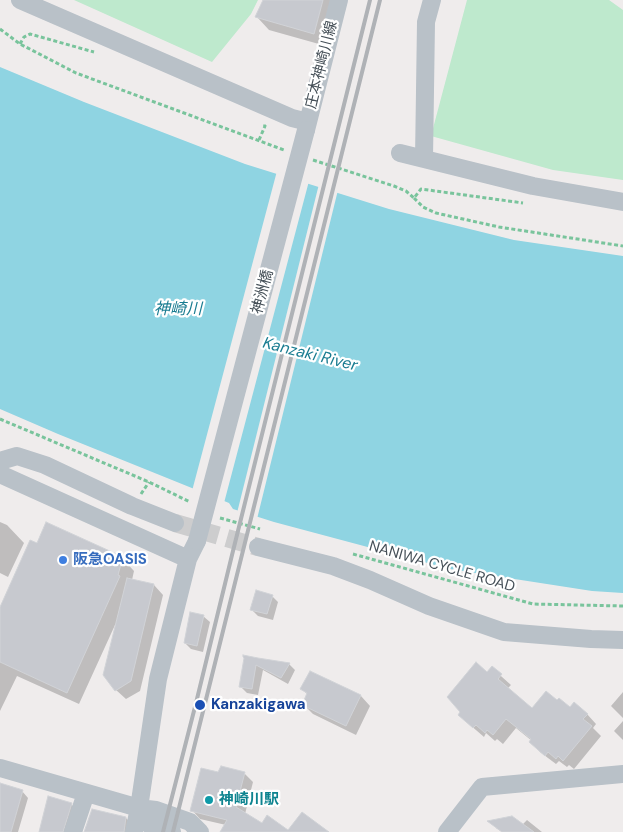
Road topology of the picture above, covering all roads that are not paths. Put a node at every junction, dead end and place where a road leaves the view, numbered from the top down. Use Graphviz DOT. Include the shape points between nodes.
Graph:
graph roads {
  1 [pos="20,0"];
  2 [pos="339,0"];
  3 [pos="432,0"];
  4 [pos="306,126"];
  5 [pos="400,154"];
  6 [pos="424,159"];
  7 [pos="623,202"];
  8 [pos="0,460"];
  9 [pos="0,474"];
  10 [pos="175,523"];
  11 [pos="258,547"];
  12 [pos="188,559"];
  13 [pos="623,640"];
  14 [pos="0,768"];
  15 [pos="623,774"];
  16 [pos="86,792"];
  17 [pos="139,808"];
  18 [pos="73,832"];
  19 [pos="134,832"];
  20 [pos="172,832"];
  21 [pos="200,832"];
  22 [pos="447,832"];
  1 -- 4 [label="street"];
  2 -- 4 [label="street, 庄本神崎川線"];
  3 -- 6 [label="street" via="426,22"];
  4 -- 12 [label="street, 神洲橋, bridge" via="198,541"];
  5 -- 6 [label="street"];
  6 -- 7 [label="street" via="533,186"];
  8 -- 10 [label="street" via="17,456 45,466"];
  9 -- 12 [label="street"];
  11 -- 13 [label="street" via="333,566 429,606 504,632"];
  12 -- 17 [label="street, 神洲橋" via="158,679"];
  14 -- 16 [label="street"];
  15 -- 22 [label="street" via="482,787"];
  16 -- 17 [label="street"];
  16 -- 18 [label="street"];
  17 -- 19 [label="street, 神洲橋"];
  17 -- 20 [label="street" via="152,826"];
  17 -- 21 [label="street" via="156,810 190,822"];
}
